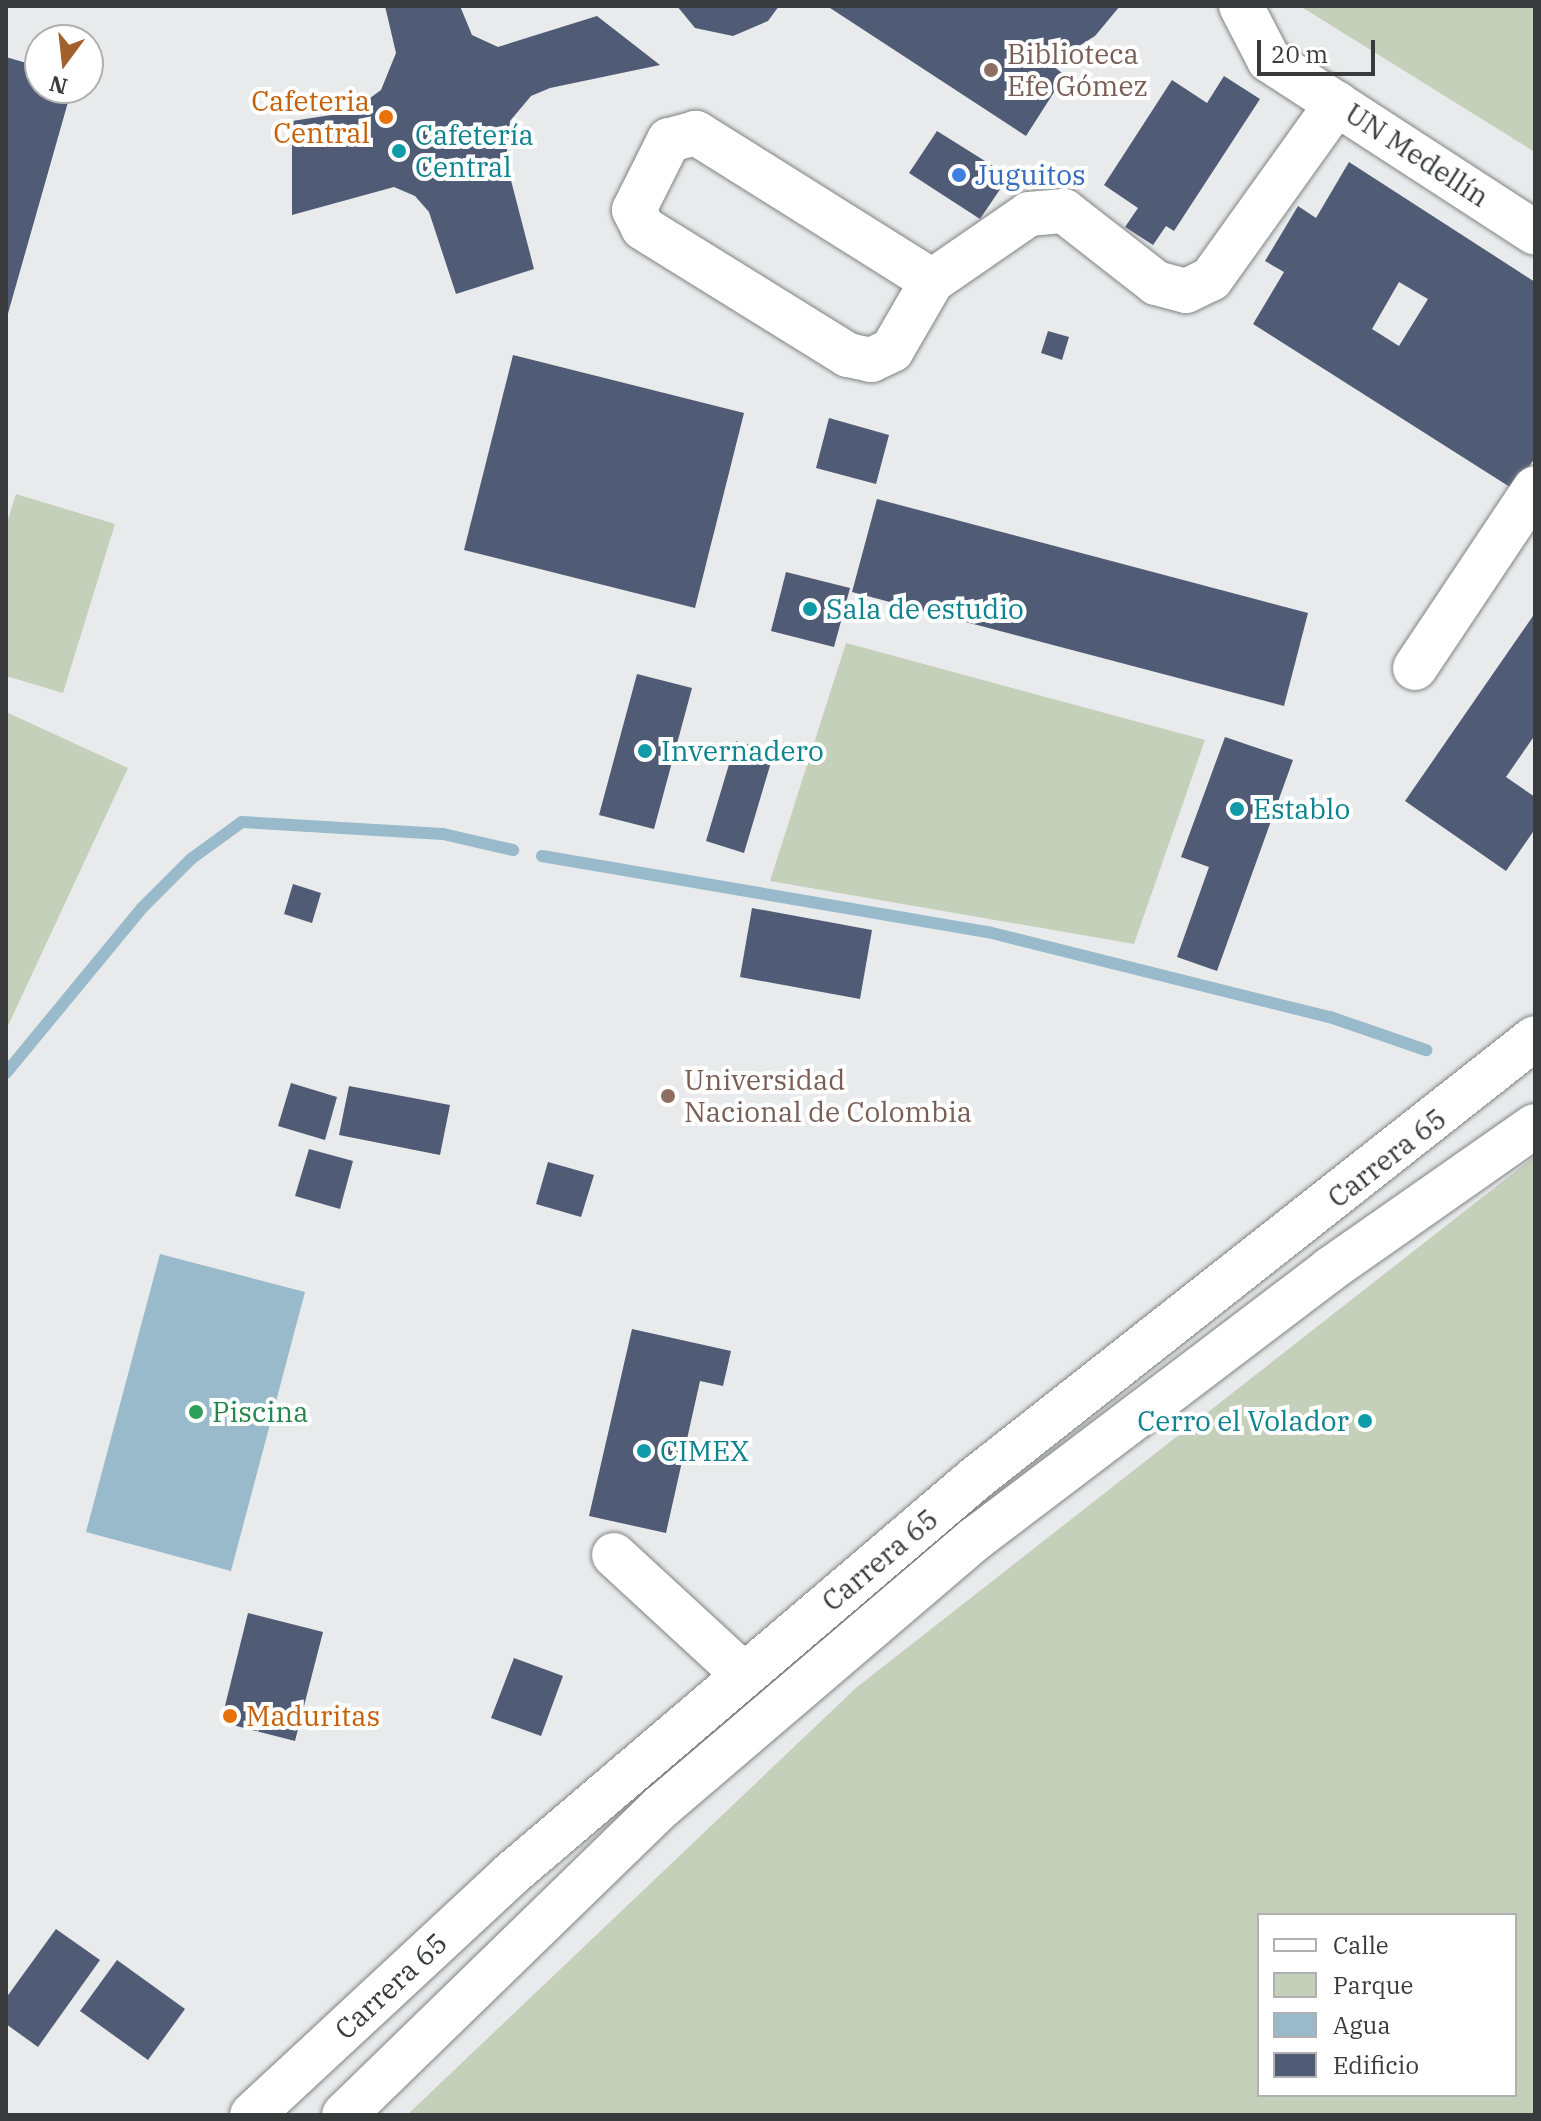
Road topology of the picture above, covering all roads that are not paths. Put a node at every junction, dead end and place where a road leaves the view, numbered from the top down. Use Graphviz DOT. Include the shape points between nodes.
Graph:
graph roads {
  1 [pos="1241,6"];
  2 [pos="1337,103"];
  3 [pos="1535,233"];
  4 [pos="932,281"];
  5 [pos="1530,505"];
  6 [pos="1415,668"];
  7 [pos="1535,1038"];
  8 [pos="1535,1126"];
  9 [pos="614,1555"];
  10 [pos="744,1675"];
  11 [pos="252,2115"];
  12 [pos="344,2115"];
  1 -- 2 [label="main road, UN Medellín" via="1269,60"];
  2 -- 3 [label="main road, UN Medellín"];
  2 -- 4 [label="main road" via="1230,261 1186,291 1156,283 1064,211 1029,214"];
  4 -- 4 [label="main road" via="696,133 669,140 634,210 643,228 863,360 892,350"];
  5 -- 6 [label="main road"];
  7 -- 10 [label="main road, Carrera 65" via="976,1478"];
  8 -- 12 [label="main road, Carrera 65" via="1329,1270 975,1539 661,1807"];
  9 -- 10 [label="main road"];
  10 -- 11 [label="main road, Carrera 65" via="510,1875"];
}
